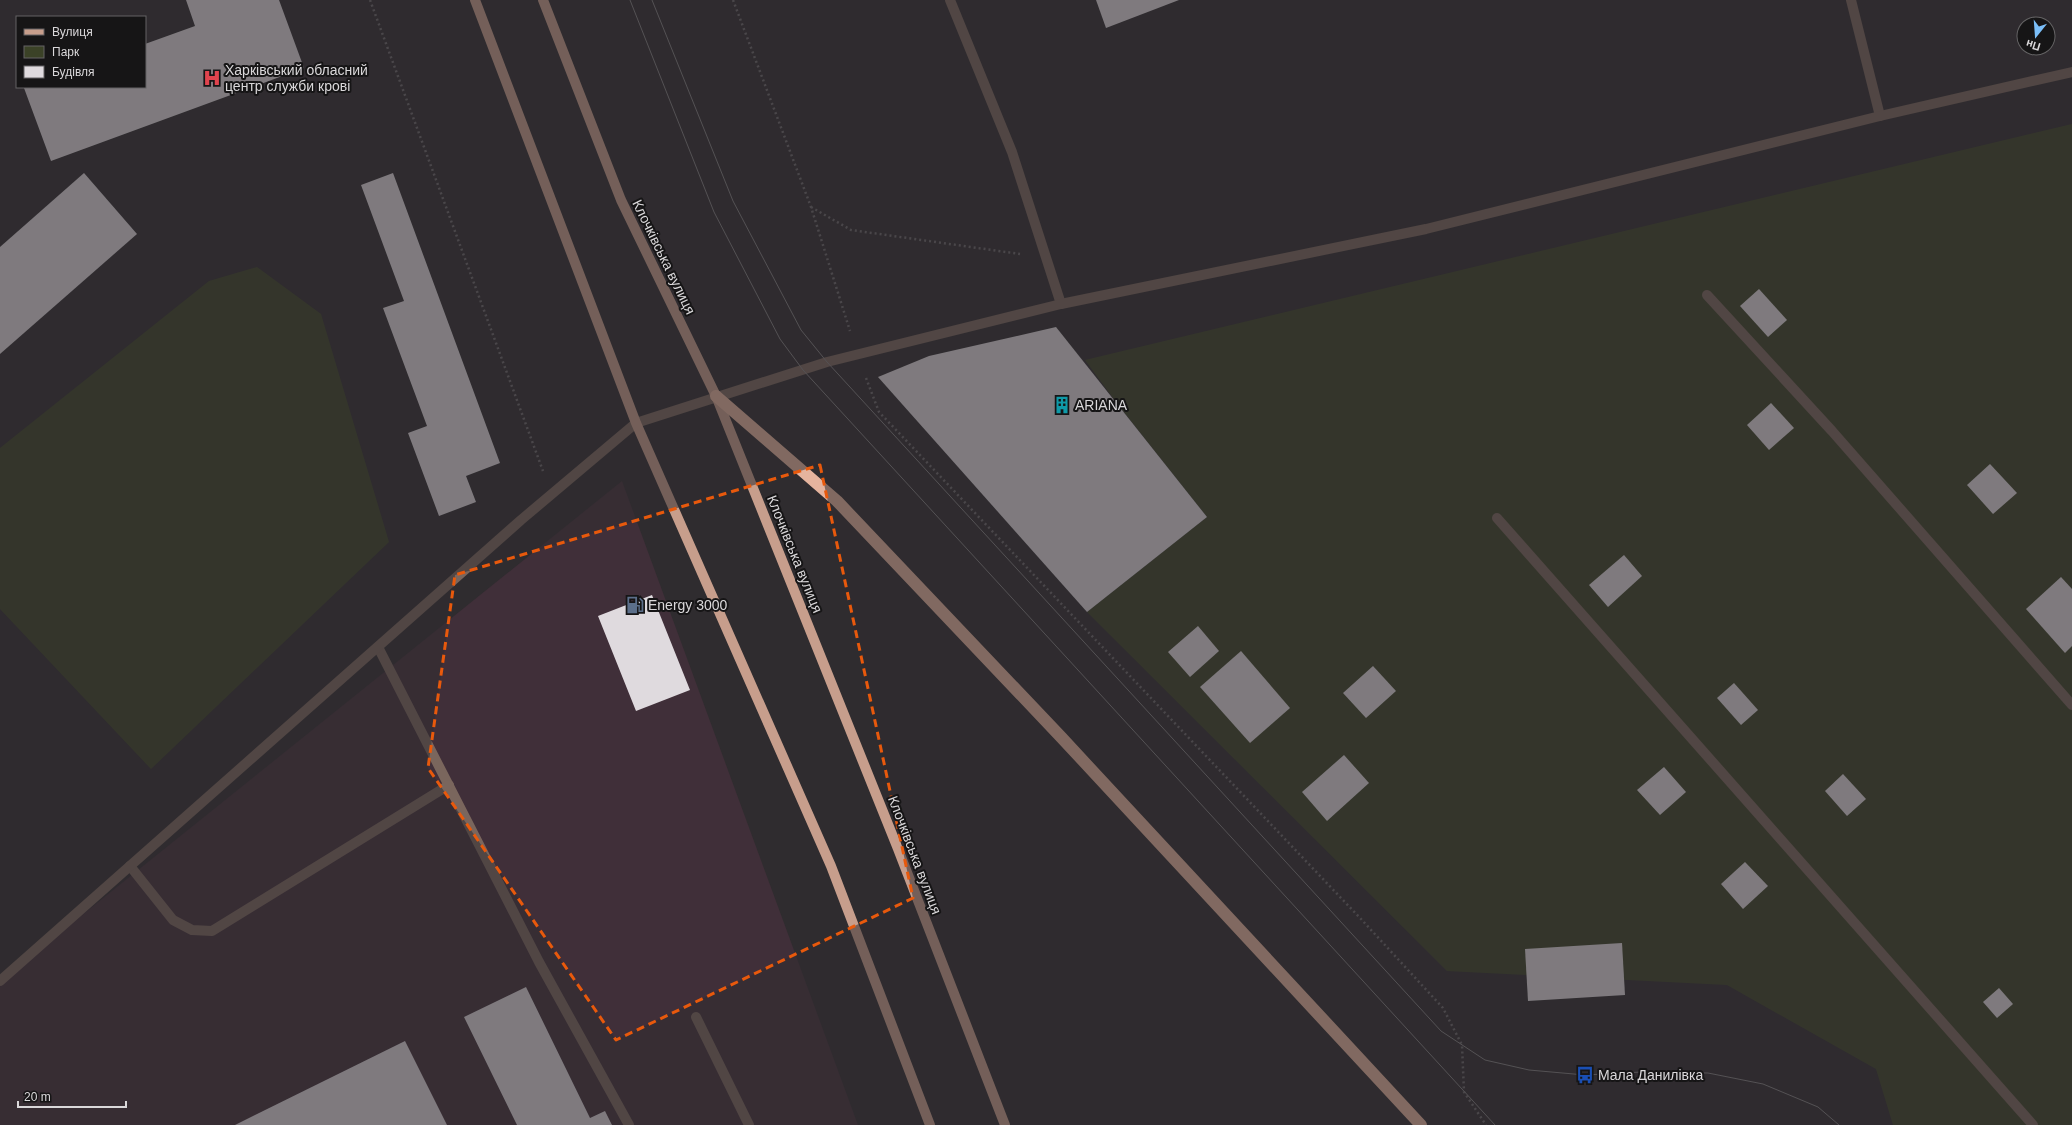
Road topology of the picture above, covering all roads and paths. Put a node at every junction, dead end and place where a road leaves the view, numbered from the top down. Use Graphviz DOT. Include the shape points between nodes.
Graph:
graph roads {
  1 [pos="370,0"];
  2 [pos="475,0"];
  3 [pos="543,0"];
  4 [pos="733,0"];
  5 [pos="950,0"];
  6 [pos="1851,0"];
  7 [pos="2072,72"];
  8 [pos="1880,116"];
  9 [pos="811,206"];
  10 [pos="1046,258"];
  11 [pos="1707,295"];
  12 [pos="1061,304"];
  13 [pos="858,355"];
  14 [pos="716,396"];
  15 [pos="636,422"];
  16 [pos="552,494"];
  17 [pos="1497,518"];
  18 [pos="378,647"];
  19 [pos="2072,705"];
  20 [pos="449,785"];
  21 [pos="130,866"];
  22 [pos="0,980"];
  23 [pos="696,1017"];
  24 [pos="629,1125"];
  25 [pos="749,1125"];
  26 [pos="930,1125"];
  27 [pos="1005,1125"];
  28 [pos="1421,1125"];
  29 [pos="1486,1125"];
  30 [pos="2033,1125"];
  1 -- 16 [label="path"];
  2 -- 15 [label="main road"];
  3 -- 14 [label="main road, Клочківська вулиця" via="621,200"];
  4 -- 9 [label="path"];
  5 -- 10 [label="street" via="1012,152"];
  6 -- 8 [label="street"];
  7 -- 8 [label="street"];
  8 -- 12 [label="street" via="1426,229"];
  9 -- 10 [label="path" via="851,230"];
  9 -- 13 [label="path"];
  10 -- 12 [label="street"];
  11 -- 19 [label="street" via="1832,431"];
  12 -- 13 [label="street"];
  13 -- 14 [label="street"];
  13 -- 29 [label="path" via="879,412 1443,1008 1462,1045 1464,1092"];
  14 -- 15 [label="street"];
  14 -- 27 [label="main road, Клочківська вулиця" via="901,856"];
  14 -- 28 [label="highway" via="837,501 1056,731"];
  15 -- 16 [label="street"];
  15 -- 26 [label="main road" via="831,866"];
  16 -- 18 [label="street"];
  17 -- 30 [label="street"];
  18 -- 20 [label="street"];
  18 -- 21 [label="street"];
  20 -- 21 [label="street" via="212,932 192,930 173,920"];
  20 -- 24 [label="street" via="539,962"];
  21 -- 22 [label="street"];
  23 -- 25 [label="street"];
}
